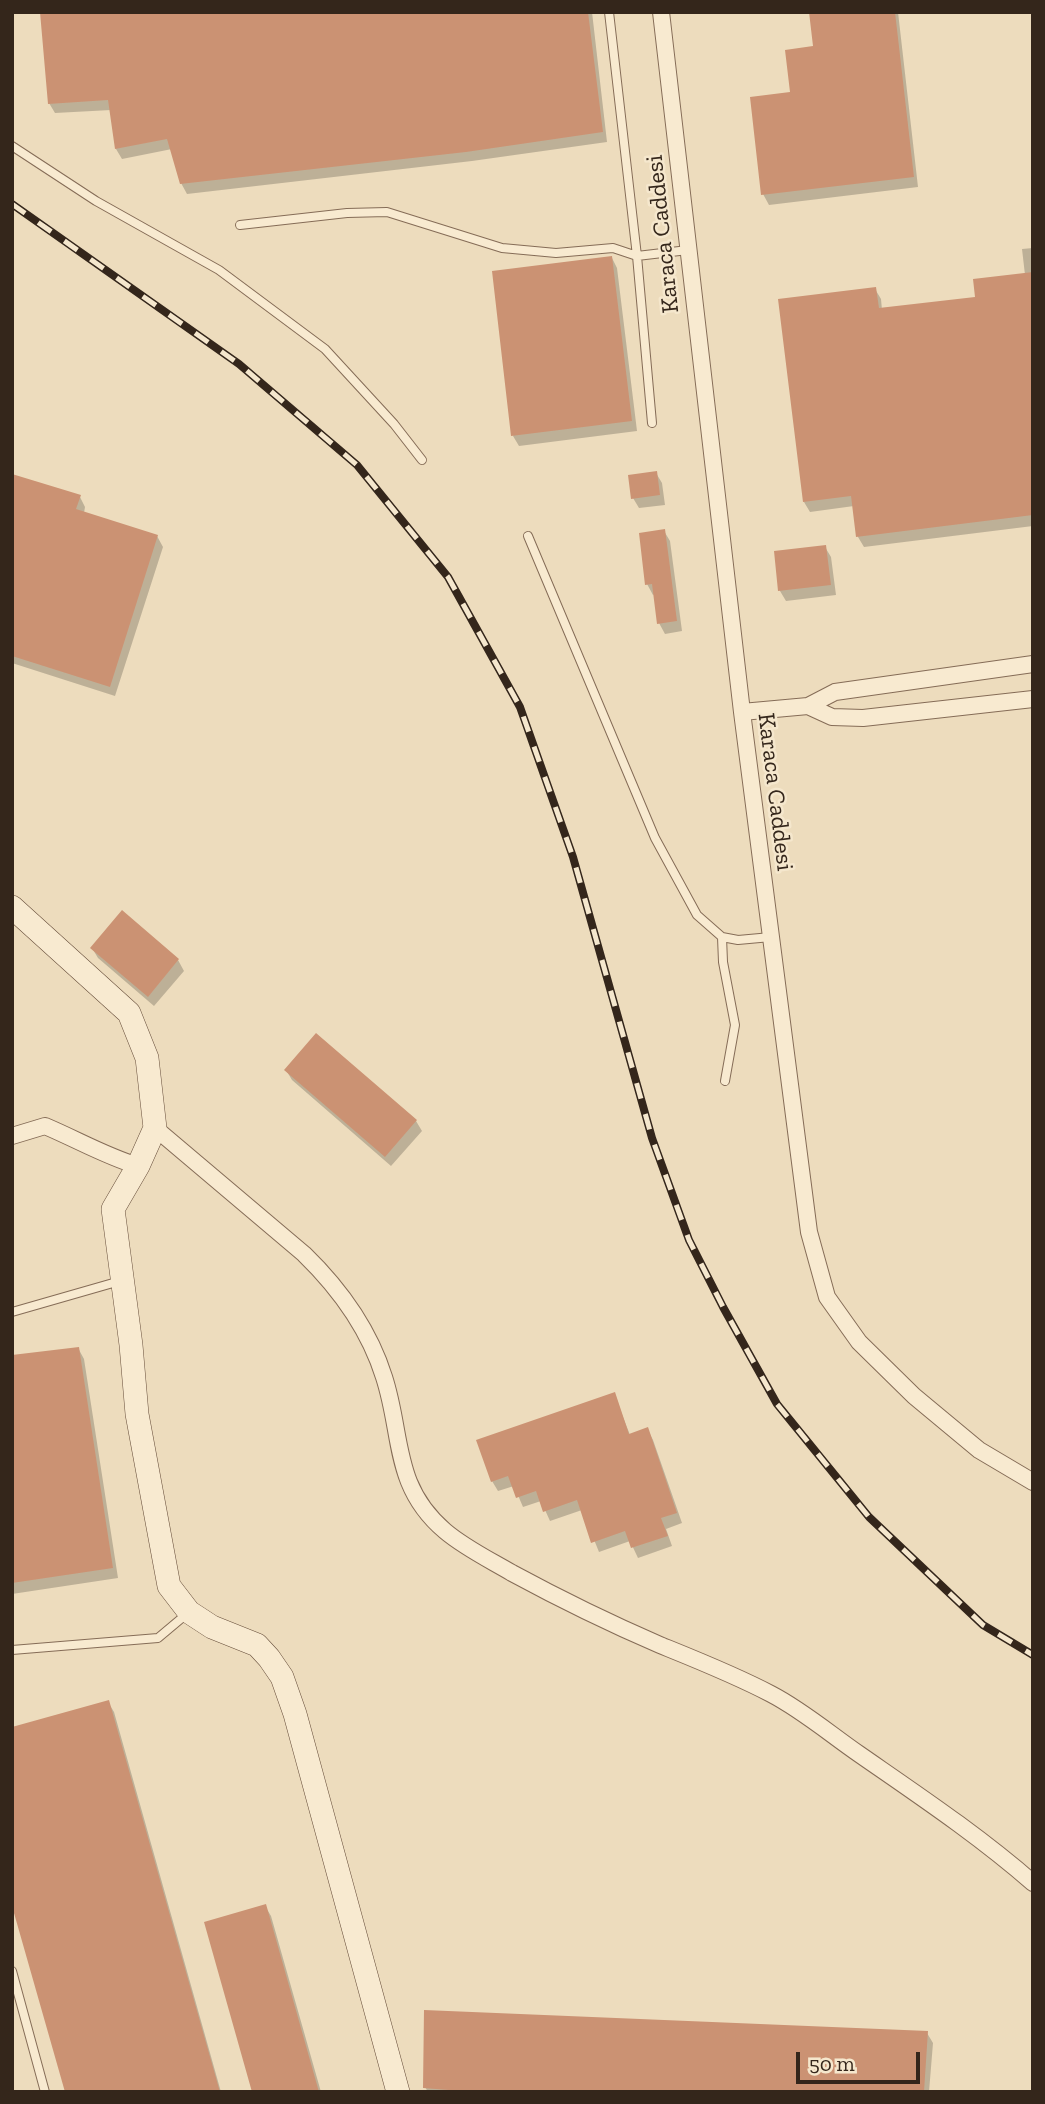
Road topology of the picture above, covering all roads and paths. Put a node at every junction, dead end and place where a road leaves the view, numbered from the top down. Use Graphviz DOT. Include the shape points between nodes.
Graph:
graph roads {
  1 [pos="609,12"];
  2 [pos="661,12"];
  3 [pos="12,146"];
  4 [pos="240,225"];
  5 [pos="688,250"];
  6 [pos="636,256"];
  7 [pos="652,422"];
  8 [pos="422,460"];
  9 [pos="528,536"];
  10 [pos="1033,664"];
  11 [pos="1033,699"];
  12 [pos="807,706"];
  13 [pos="742,712"];
  14 [pos="12,907"];
  15 [pos="722,937"];
  16 [pos="771,937"];
  17 [pos="725,1081"];
  18 [pos="155,1128"];
  19 [pos="12,1136"];
  20 [pos="138,1166"];
  21 [pos="123,1280"];
  22 [pos="12,1312"];
  23 [pos="1033,1482"];
  24 [pos="189,1612"];
  25 [pos="12,1650"];
  26 [pos="1033,1883"];
  27 [pos="12,1971"];
  28 [pos="45,2092"];
  29 [pos="398,2092"];
  1 -- 6 [label="lane"];
  2 -- 5 [label="street, Karaca Caddesi"];
  3 -- 8 [label="lane" via="96,201 219,270 324,349"];
  4 -- 6 [label="lane" via="387,212 502,248 556,253 613,248"];
  5 -- 6 [label="lane"];
  5 -- 13 [label="street, Karaca Caddesi"];
  6 -- 7 [label="lane"];
  9 -- 15 [label="lane" via="655,838 697,915"];
  10 -- 12 [label="street" via="835,692"];
  11 -- 12 [label="street" via="863,718 832,717"];
  12 -- 13 [label="street"];
  13 -- 16 [label="street, Karaca Caddesi"];
  14 -- 18 [label="street" via="129,1013 147,1058"];
  15 -- 16 [label="lane"];
  15 -- 17 [label="lane" via="735,1025"];
  16 -- 23 [label="street, Karaca Caddesi" via="809,1232 827,1297 859,1342 914,1396 979,1450"];
  18 -- 20 [label="street"];
  18 -- 26 [label="street" via="304,1254 352,1310 384,1376 408,1483 445,1531 577,1607 773,1695 965,1828"];
  19 -- 20 [label="street" via="45,1125"];
  20 -- 21 [label="street" via="113,1209"];
  21 -- 22 [label="lane"];
  21 -- 24 [label="street" via="137,1414 169,1586"];
  24 -- 25 [label="lane" via="158,1637"];
  24 -- 29 [label="street" via="257,1645 282,1677"];
  27 -- 28 [label="lane"];
}
